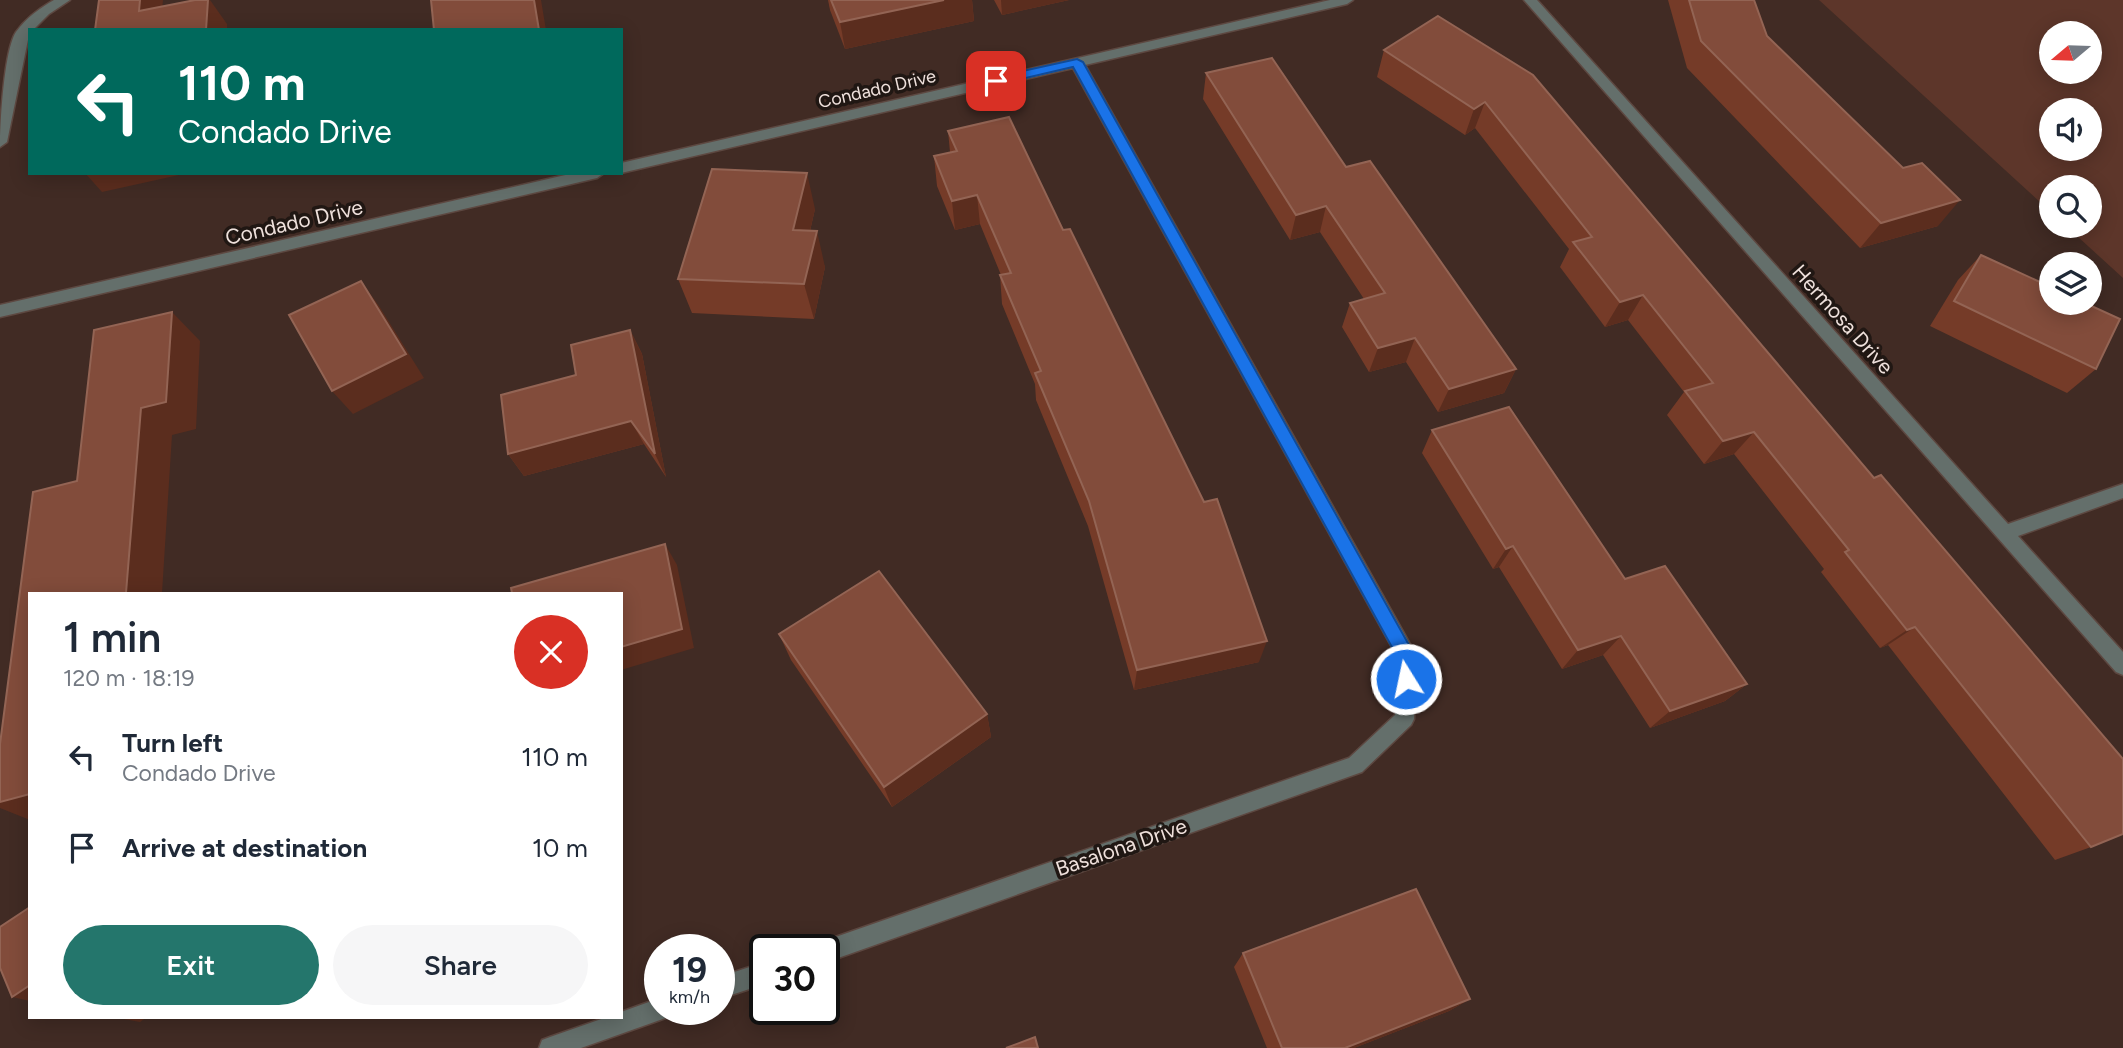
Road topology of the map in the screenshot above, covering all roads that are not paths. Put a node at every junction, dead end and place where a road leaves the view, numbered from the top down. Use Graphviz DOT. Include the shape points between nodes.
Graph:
graph roads {
  1 [pos="64,0"];
  2 [pos="1347,0"];
  3 [pos="1530,0"];
  4 [pos="1077,62"];
  5 [pos="0,142"];
  6 [pos="623,167"];
  7 [pos="588,175"];
  8 [pos="0,311"];
  9 [pos="2123,491"];
  10 [pos="2005,533"];
  11 [pos="2123,666"];
  12 [pos="840,946"];
  13 [pos="644,1015"];
  14 [pos="550,1048"];
  1 -- 5 [label="street" via="44,10 21,35"];
  2 -- 4 [label="street, Condado Drive"];
  3 -- 10 [label="street, Hermosa Drive"];
  4 -- 6 [label="street, Condado Drive"];
  4 -- 12 [label="street, Basalona Drive" via="1408,659 1404,719 1355,765"];
  7 -- 8 [label="street, Condado Drive"];
  9 -- 10 [label="street"];
  10 -- 11 [label="street, Hermosa Drive"];
  13 -- 14 [label="street"];
}
